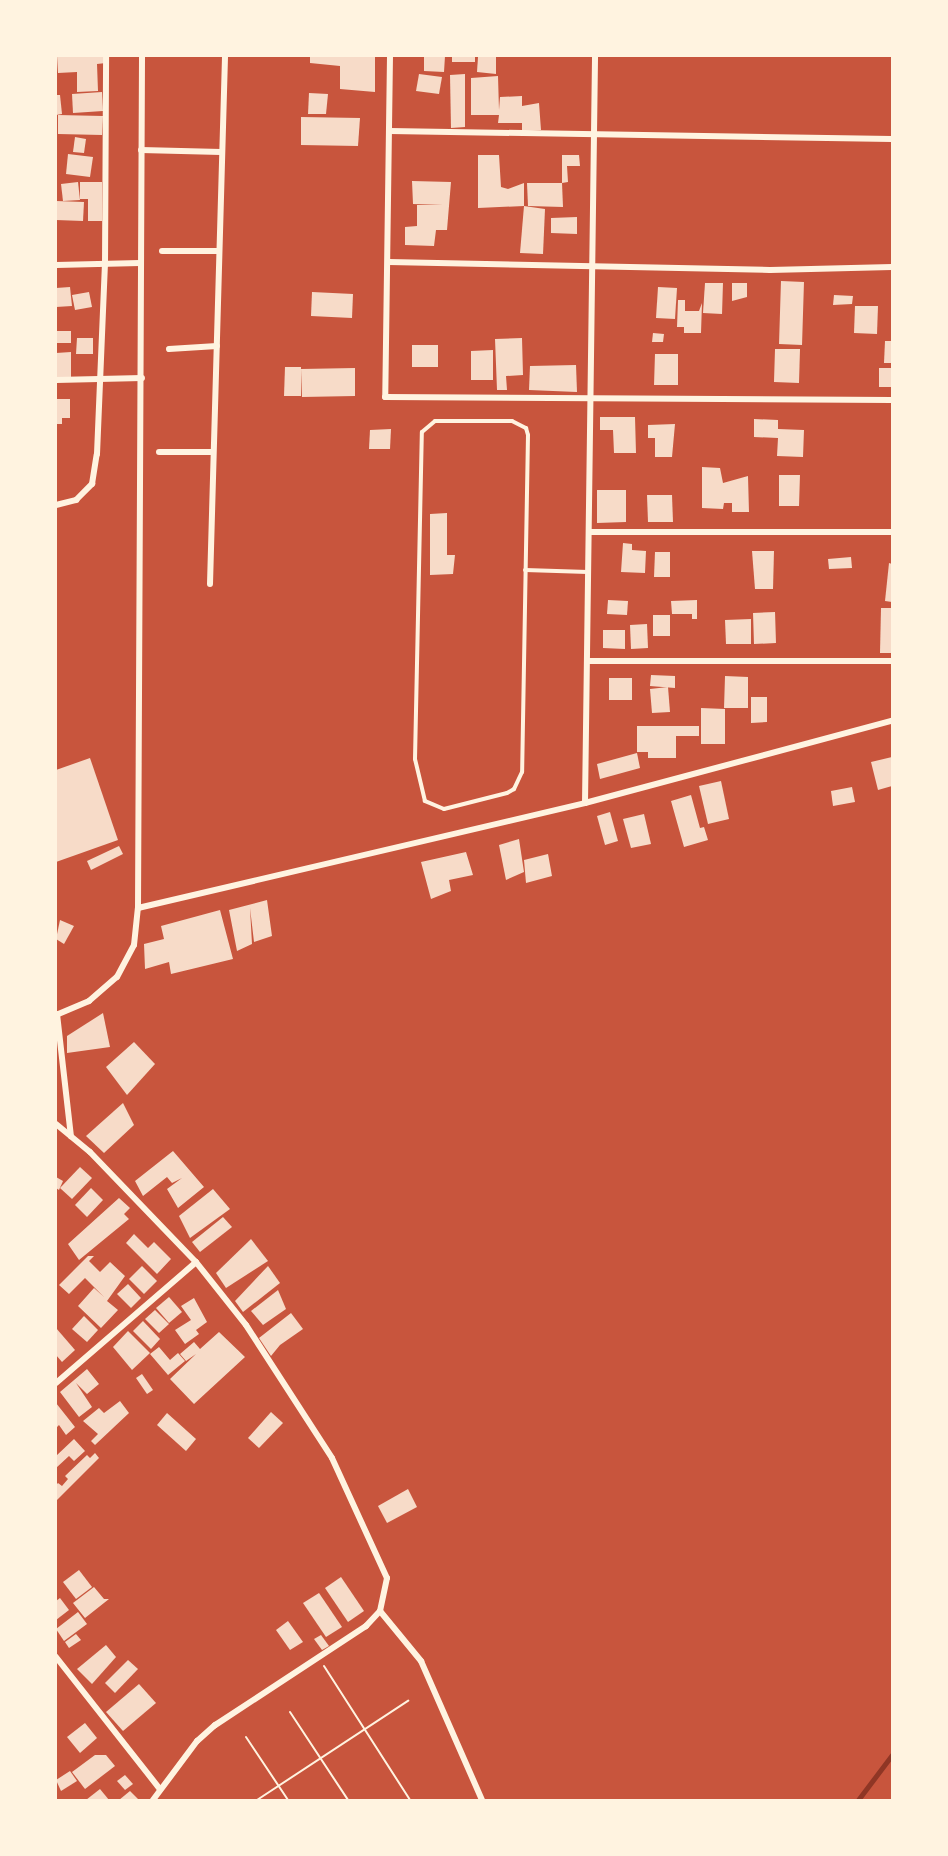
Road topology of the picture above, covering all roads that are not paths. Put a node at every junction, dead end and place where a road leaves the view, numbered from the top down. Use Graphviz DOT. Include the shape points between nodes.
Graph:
graph roads {
  1 [pos="106,56"];
  2 [pos="142,56"];
  3 [pos="225,56"];
  4 [pos="390,56"];
  5 [pos="595,56"];
  6 [pos="390,131"];
  7 [pos="594,135"];
  8 [pos="892,139"];
  9 [pos="141,150"];
  10 [pos="221,152"];
  11 [pos="162,251"];
  12 [pos="219,251"];
  13 [pos="389,261"];
  14 [pos="140,263"];
  15 [pos="56,265"];
  16 [pos="105,265"];
  17 [pos="593,265"];
  18 [pos="892,267"];
  19 [pos="217,346"];
  20 [pos="169,349"];
  21 [pos="142,378"];
  22 [pos="103,379"];
  23 [pos="56,380"];
  24 [pos="591,398"];
  25 [pos="892,399"];
  26 [pos="159,452"];
  27 [pos="213,452"];
  28 [pos="56,505"];
  29 [pos="591,532"];
  30 [pos="892,532"];
  31 [pos="525,570"];
  32 [pos="590,572"];
  33 [pos="210,584"];
  34 [pos="587,661"];
  35 [pos="892,662"];
  36 [pos="892,720"];
  37 [pos="585,803"];
  38 [pos="138,908"];
  39 [pos="56,1015"];
  40 [pos="56,1124"];
  41 [pos="70,1136"];
  42 [pos="196,1262"];
  43 [pos="56,1383"];
  44 [pos="380,1611"];
  45 [pos="56,1657"];
  46 [pos="160,1789"];
  47 [pos="153,1800"];
  48 [pos="482,1800"];
  1 -- 16 [label="street"];
  2 -- 9 [label="street"];
  3 -- 10 [label="street"];
  4 -- 6 [label="street"];
  5 -- 7 [label="street"];
  6 -- 7 [label="street"];
  6 -- 13 [label="street"];
  7 -- 8 [label="street"];
  7 -- 17 [label="street"];
  9 -- 10 [label="street"];
  9 -- 14 [label="street"];
  10 -- 12 [label="street"];
  11 -- 12 [label="street"];
  12 -- 19 [label="street"];
  13 -- 17 [label="street"];
  13 -- 24 [label="street" via="385,397"];
  14 -- 16 [label="street"];
  14 -- 21 [label="street"];
  15 -- 16 [label="street"];
  16 -- 22 [label="street"];
  17 -- 18 [label="street" via="770,270"];
  17 -- 24 [label="street"];
  19 -- 20 [label="street"];
  19 -- 27 [label="street"];
  21 -- 22 [label="street"];
  21 -- 38 [label="street"];
  22 -- 23 [label="street"];
  22 -- 28 [label="street" via="92,484 76,500"];
  24 -- 25 [label="street"];
  24 -- 29 [label="street"];
  26 -- 27 [label="street"];
  27 -- 33 [label="street"];
  29 -- 30 [label="street"];
  29 -- 32 [label="street"];
  31 -- 31 [label="lane" via="526,428 512,421 435,420 428,424 422,440 415,759 421,795 436,809 507,793 518,783"];
  31 -- 32 [label="lane"];
  32 -- 34 [label="street"];
  34 -- 35 [label="street"];
  34 -- 37 [label="street"];
  36 -- 37 [label="street"];
  37 -- 38 [label="street"];
  38 -- 39 [label="street" via="134,945 117,977 89,1001"];
  39 -- 41 [label="street"];
  40 -- 41 [label="street"];
  41 -- 42 [label="street"];
  42 -- 43 [label="street"];
  42 -- 44 [label="street" via="246,1325 332,1458 387,1578"];
  44 -- 46 [label="street" via="366,1626 319,1659 215,1725 197,1741"];
  44 -- 48 [label="street" via="421,1661"];
  45 -- 46 [label="street"];
  46 -- 47 [label="street"];
}
